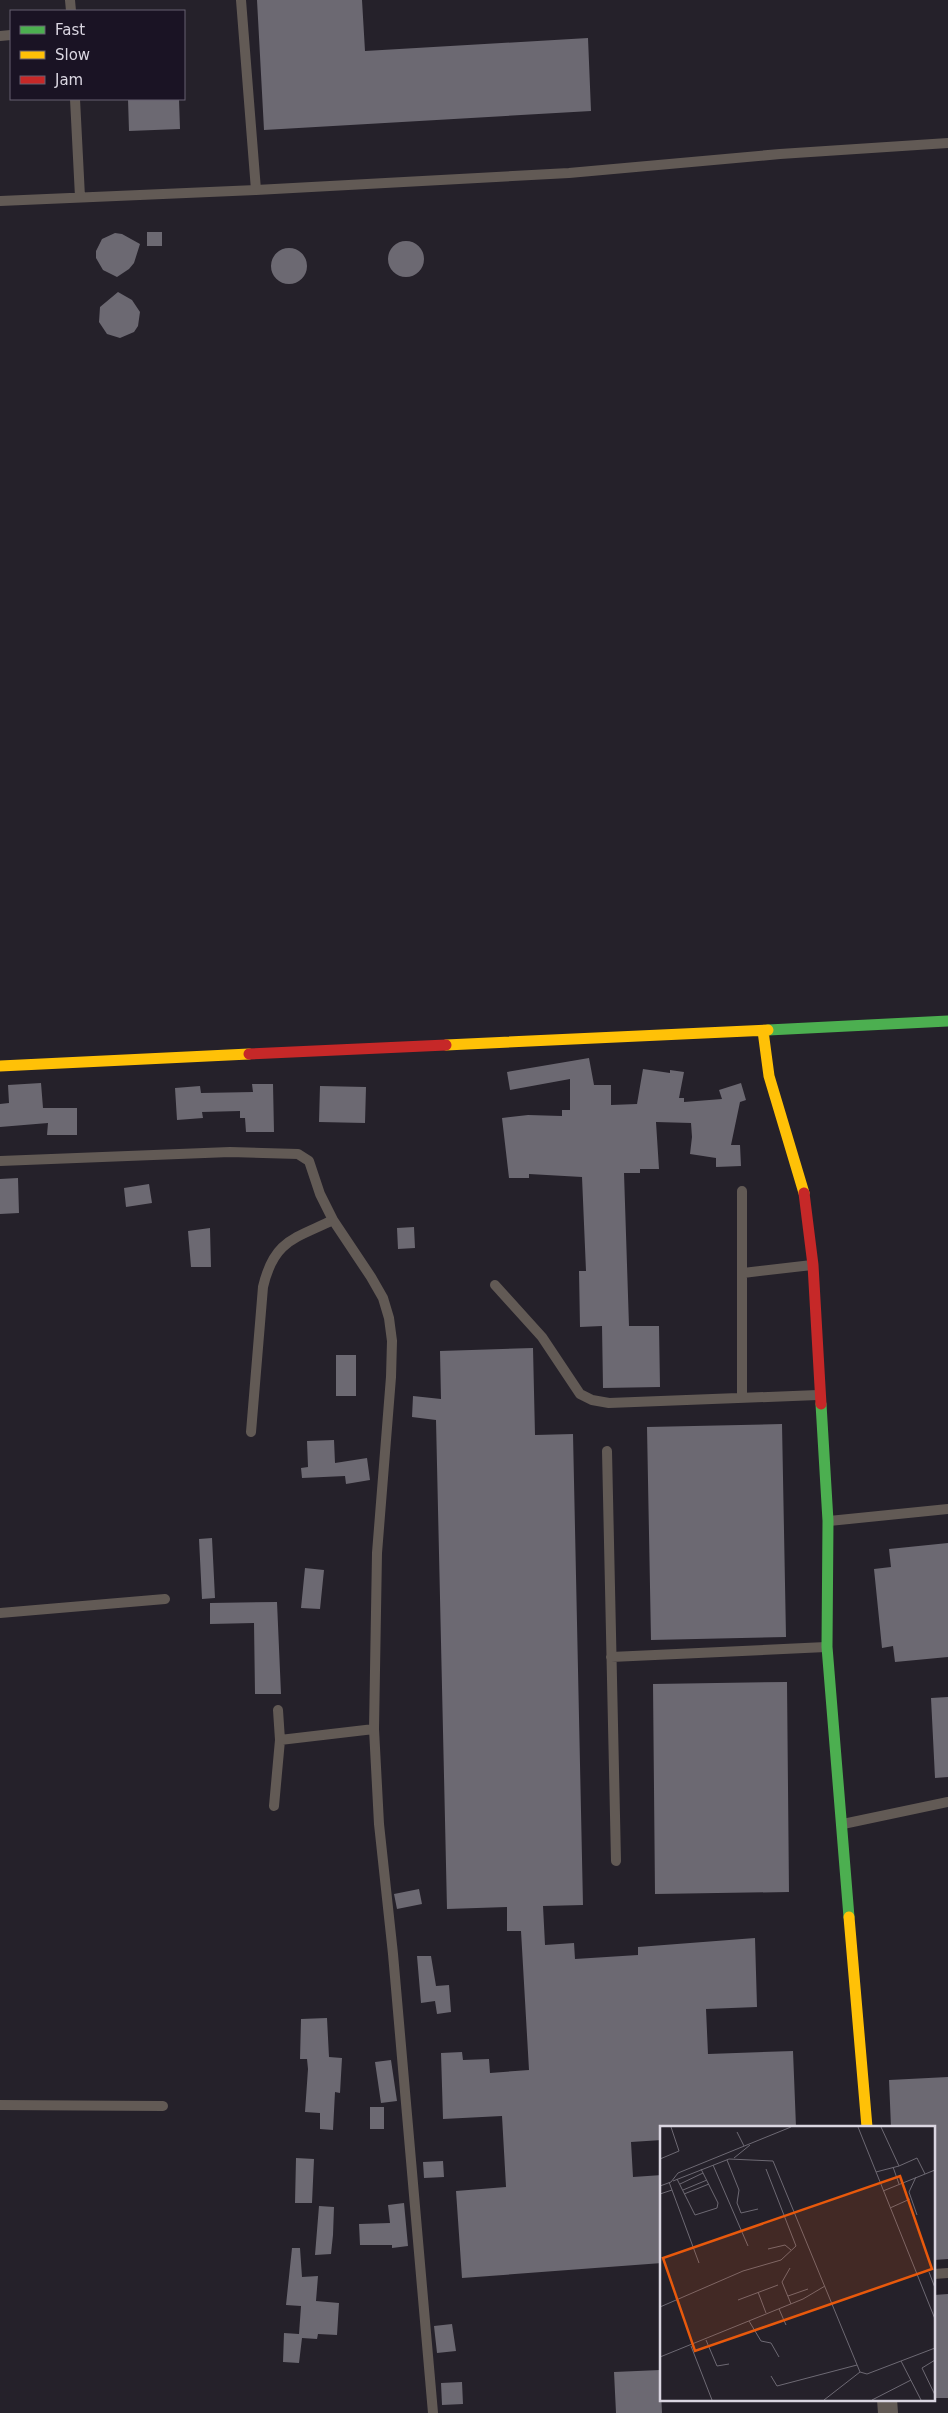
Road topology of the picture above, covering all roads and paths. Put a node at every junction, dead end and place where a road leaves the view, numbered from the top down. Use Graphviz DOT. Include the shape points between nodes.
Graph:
graph roads {
  1 [pos="241,0"];
  2 [pos="76,100"];
  3 [pos="948,143"];
  4 [pos="256,190"];
  5 [pos="80,197"];
  6 [pos="0,202"];
  7 [pos="948,1021"];
  8 [pos="764,1031"];
  9 [pos="0,1066"];
  10 [pos="0,1161"];
  11 [pos="742,1192"];
  12 [pos="334,1220"];
  13 [pos="813,1265"];
  14 [pos="743,1272"];
  15 [pos="496,1285"];
  16 [pos="819,1395"];
  17 [pos="742,1398"];
  18 [pos="251,1432"];
  19 [pos="607,1451"];
  20 [pos="948,1509"];
  21 [pos="828,1521"];
  22 [pos="165,1600"];
  23 [pos="0,1613"];
  24 [pos="827,1647"];
  25 [pos="611,1656"];
  26 [pos="278,1710"];
  27 [pos="374,1729"];
  28 [pos="280,1740"];
  29 [pos="948,1802"];
  30 [pos="274,1806"];
  31 [pos="842,1824"];
  32 [pos="616,1861"];
  33 [pos="0,2105"];
  34 [pos="163,2106"];
  35 [pos="867,2126"];
  36 [pos="887,2400"];
  37 [pos="433,2413"];
  38 [pos="888,2413"];
  1 -- 4 [label="lane"];
  2 -- 5 [label="lane"];
  3 -- 4 [label="lane" via="568,173"];
  4 -- 5 [label="lane"];
  5 -- 6 [label="lane"];
  7 -- 8 [label="street"];
  8 -- 9 [label="street"];
  8 -- 13 [label="street" via="769,1076 804,1194"];
  10 -- 12 [label="lane" via="230,1152 298,1154 309,1160 320,1194"];
  11 -- 14 [label="lane"];
  12 -- 18 [label="lane" via="282,1246 268,1267 263,1286"];
  12 -- 27 [label="lane" via="382,1298 392,1341 377,1553"];
  13 -- 14 [label="lane"];
  13 -- 16 [label="street"];
  14 -- 17 [label="lane"];
  15 -- 17 [label="lane" via="542,1337 580,1394 592,1400 609,1403"];
  16 -- 17 [label="lane"];
  16 -- 21 [label="street"];
  19 -- 25 [label="lane"];
  20 -- 21 [label="lane"];
  21 -- 24 [label="street"];
  22 -- 23 [label="lane"];
  24 -- 25 [label="lane"];
  24 -- 31 [label="street"];
  25 -- 32 [label="lane"];
  26 -- 28 [label="lane"];
  27 -- 28 [label="lane"];
  27 -- 37 [label="lane" via="379,1824"];
  28 -- 30 [label="lane"];
  29 -- 31 [label="lane"];
  31 -- 35 [label="street"];
  33 -- 34 [label="lane"];
  36 -- 38 [label="street"];
}
